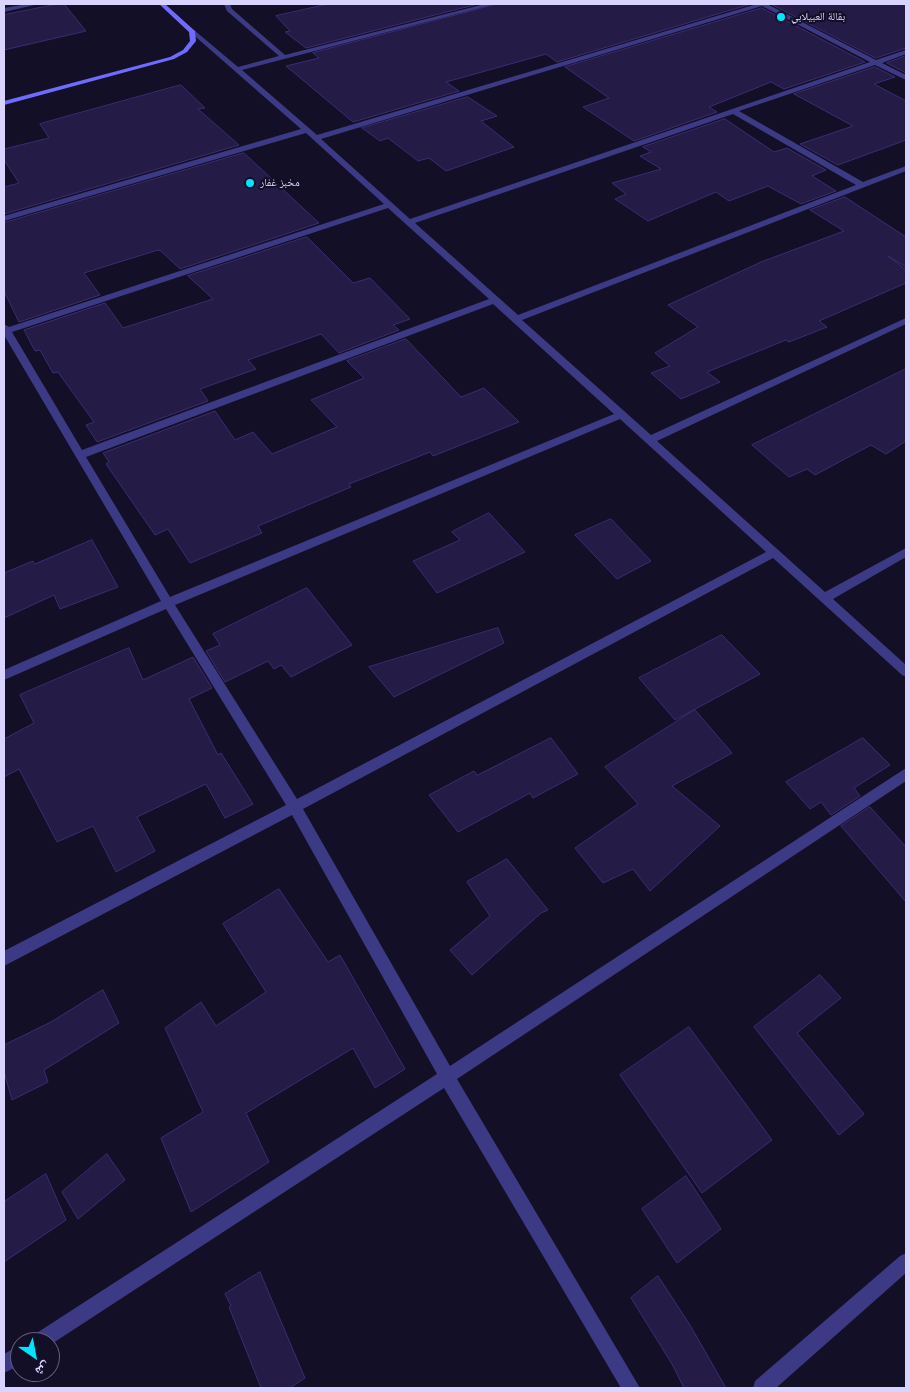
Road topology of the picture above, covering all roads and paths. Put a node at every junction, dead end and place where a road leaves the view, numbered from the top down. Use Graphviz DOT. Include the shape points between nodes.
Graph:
graph roads {
  1 [pos="36,4"];
  2 [pos="162,4"];
  3 [pos="227,4"];
  4 [pos="492,4"];
  5 [pos="763,4"];
  6 [pos="4,10"];
  7 [pos="192,31"];
  8 [pos="906,52"];
  9 [pos="285,58"];
  10 [pos="876,62"];
  11 [pos="238,70"];
  12 [pos="906,78"];
  13 [pos="4,103"];
  14 [pos="733,111"];
  15 [pos="307,130"];
  16 [pos="316,138"];
  17 [pos="906,168"];
  18 [pos="862,185"];
  19 [pos="389,204"];
  20 [pos="4,219"];
  21 [pos="409,222"];
  22 [pos="495,300"];
  23 [pos="516,319"];
  24 [pos="906,322"];
  25 [pos="5,330"];
  26 [pos="620,415"];
  27 [pos="650,440"];
  28 [pos="80,455"];
  29 [pos="906,552"];
  30 [pos="773,553"];
  31 [pos="824,598"];
  32 [pos="168,603"];
  33 [pos="906,672"];
  34 [pos="4,675"];
  35 [pos="906,774"];
  36 [pos="295,808"];
  37 [pos="4,959"];
  38 [pos="447,1077"];
  39 [pos="906,1262"];
  40 [pos="53,1332"];
  41 [pos="632,1388"];
  42 [pos="762,1388"];
  1 -- 6 [label="street"];
  2 -- 7 [label="main road"];
  3 -- 9 [label="street" via="229,10"];
  4 -- 9 [label="street"];
  5 -- 10 [label="street"];
  5 -- 16 [label="street"];
  7 -- 11 [label="street"];
  7 -- 13 [label="main road" via="193,41 185,51 172,58"];
  8 -- 10 [label="street"];
  9 -- 11 [label="street"];
  10 -- 12 [label="street"];
  10 -- 14 [label="street"];
  11 -- 15 [label="street"];
  14 -- 18 [label="street"];
  14 -- 21 [label="street"];
  15 -- 16 [label="street"];
  15 -- 20 [label="street"];
  16 -- 19 [label="street"];
  17 -- 18 [label="street"];
  18 -- 23 [label="street"];
  19 -- 21 [label="street"];
  19 -- 25 [label="street"];
  21 -- 22 [label="street"];
  22 -- 23 [label="street"];
  22 -- 28 [label="street"];
  23 -- 26 [label="street"];
  24 -- 27 [label="street"];
  25 -- 28 [label="street"];
  26 -- 27 [label="street"];
  26 -- 32 [label="street"];
  27 -- 30 [label="street"];
  28 -- 32 [label="street"];
  29 -- 31 [label="street"];
  30 -- 31 [label="street"];
  30 -- 36 [label="street"];
  31 -- 33 [label="street"];
  32 -- 34 [label="street"];
  32 -- 36 [label="street"];
  35 -- 38 [label="street"];
  36 -- 37 [label="street"];
  36 -- 38 [label="street"];
  38 -- 40 [label="street"];
  38 -- 41 [label="street"];
  39 -- 42 [label="street"];
}
